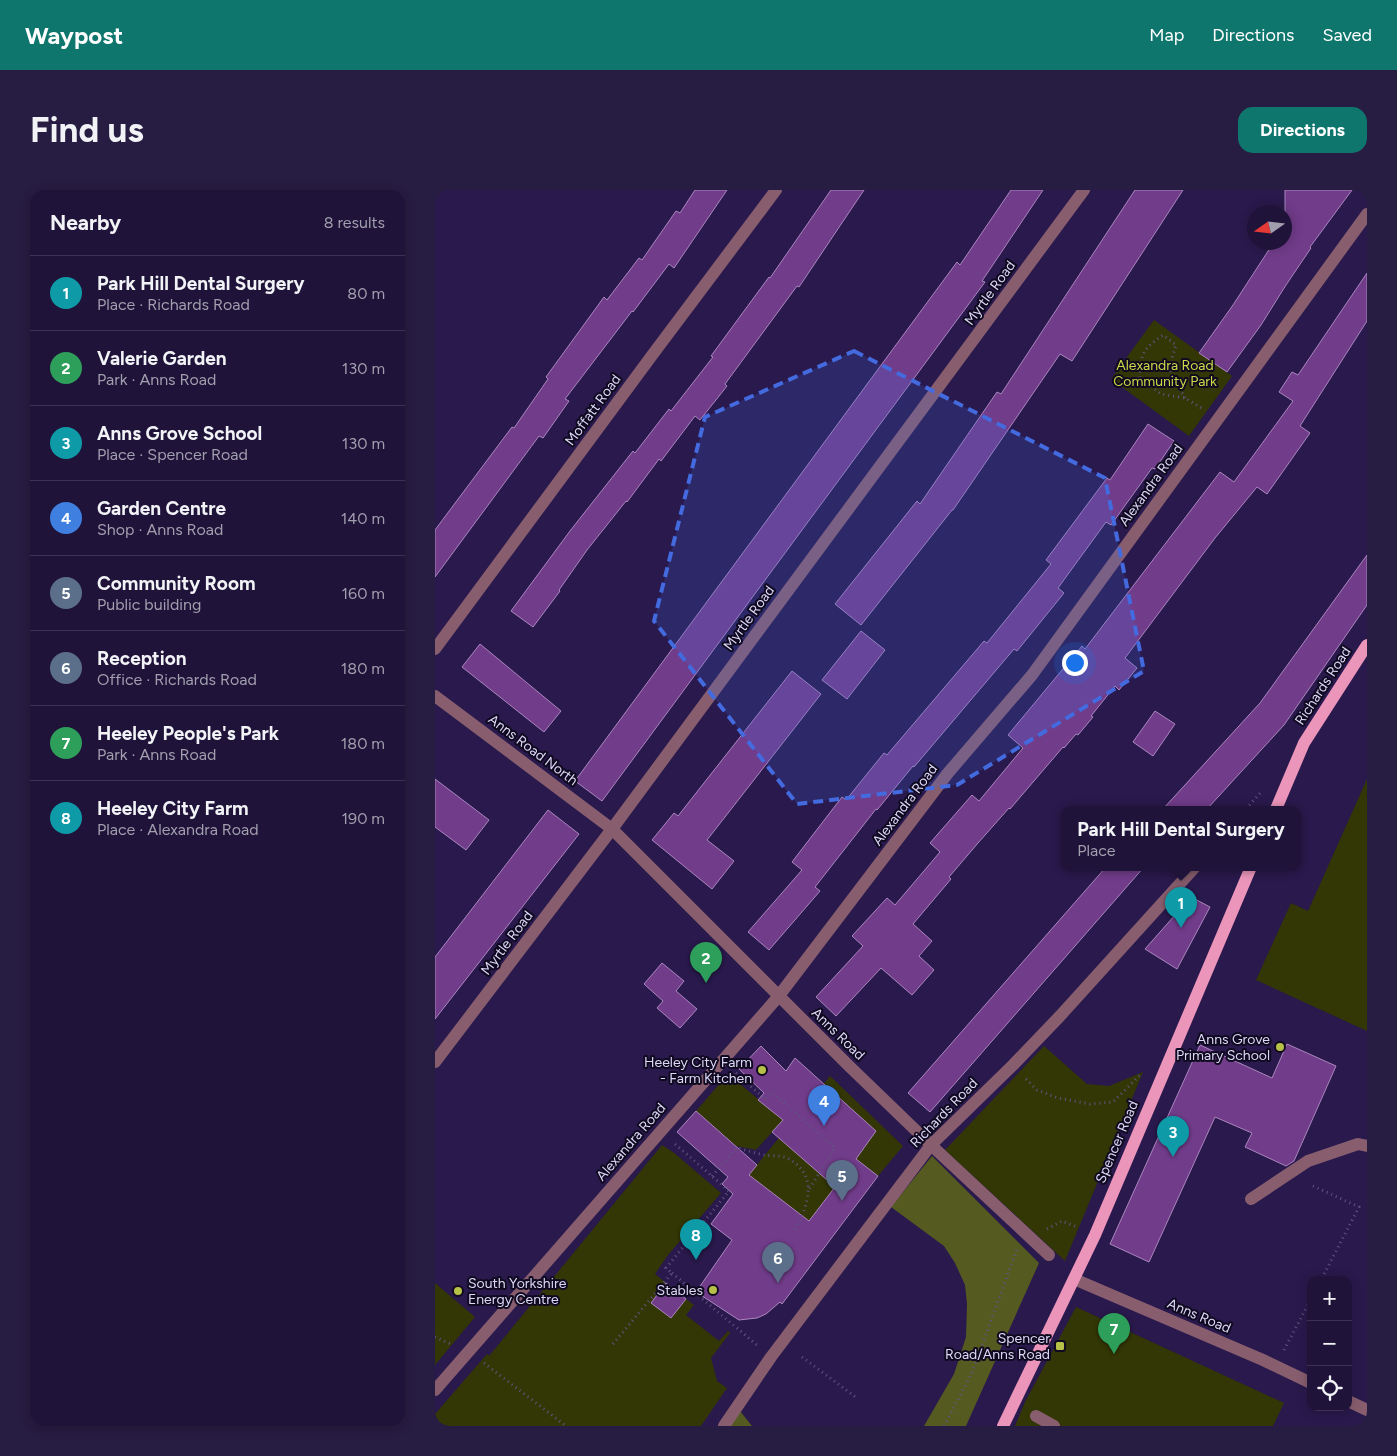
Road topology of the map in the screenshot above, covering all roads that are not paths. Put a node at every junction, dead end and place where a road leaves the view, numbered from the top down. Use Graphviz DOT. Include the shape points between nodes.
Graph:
graph roads {
  1 [pos="776,190"];
  2 [pos="1084,190"];
  3 [pos="1367,214"];
  4 [pos="1367,645"];
  5 [pos="435,649"];
  6 [pos="435,696"];
  7 [pos="1276,806"];
  8 [pos="612,829"];
  9 [pos="1191,871"];
  10 [pos="1249,871"];
  11 [pos="778,997"];
  12 [pos="435,1062"];
  13 [pos="931,1145"];
  14 [pos="1367,1146"];
  15 [pos="1251,1199"];
  16 [pos="1049,1255"];
  17 [pos="1073,1279"];
  18 [pos="1307,1380"];
  19 [pos="435,1390"];
  20 [pos="1352,1403"];
  21 [pos="1367,1410"];
  22 [pos="1036,1416"];
  23 [pos="724,1426"];
  24 [pos="1003,1426"];
  25 [pos="1054,1426"];
  1 -- 5 [label="street, Moffatt Road"];
  2 -- 8 [label="street, Myrtle Road"];
  3 -- 11 [label="street, Alexandra Road" via="1032,674 948,773"];
  4 -- 7 [label="main road, Richards Road" via="1304,743"];
  6 -- 8 [label="street, Anns Road North"];
  8 -- 11 [label="street, Anns Road"];
  8 -- 12 [label="street, Myrtle Road"];
  9 -- 13 [label="street, Richards Road" via="1013,1065"];
  10 -- 17 [label="main road, Spencer Road" via="1095,1235"];
  11 -- 13 [label="street, Anns Road"];
  11 -- 19 [label="street, Alexandra Road"];
  13 -- 16 [label="street, Anns Road"];
  13 -- 23 [label="street, Richards Road" via="771,1357"];
  14 -- 15 [label="street" via="1358,1144 1308,1161"];
  17 -- 18 [label="street, Anns Road"];
  17 -- 24 [label="main road, Spencer Road"];
  20 -- 21 [label="street"];
  22 -- 25 [label="street"];
}
